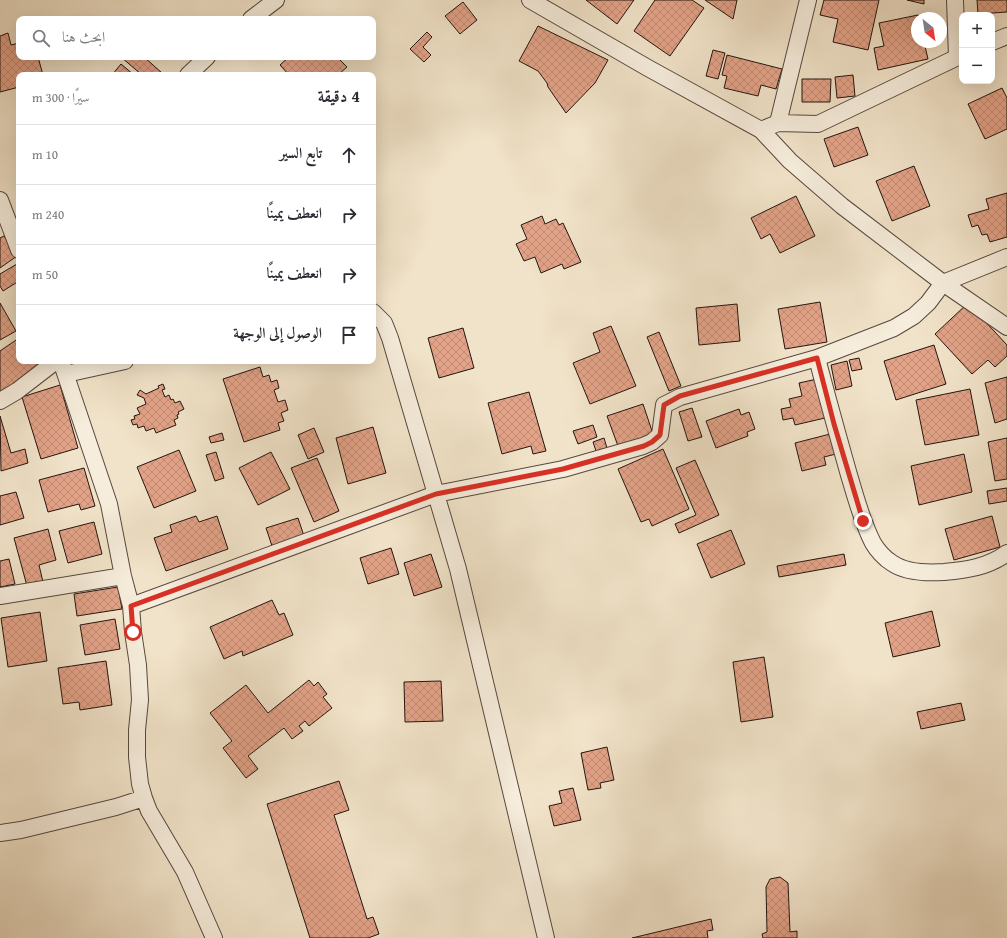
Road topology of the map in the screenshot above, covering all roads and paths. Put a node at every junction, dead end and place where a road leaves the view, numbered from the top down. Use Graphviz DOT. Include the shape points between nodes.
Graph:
graph roads {
  1 [pos="276,0"];
  2 [pos="530,0"];
  3 [pos="808,0"];
  4 [pos="955,0"];
  5 [pos="255,16"];
  6 [pos="1007,36"];
  7 [pos="995,41"];
  8 [pos="959,48"];
  9 [pos="959,56"];
  10 [pos="204,60"];
  11 [pos="191,72"];
  12 [pos="778,123"];
  13 [pos="760,130"];
  14 [pos="0,200"];
  15 [pos="16,238"];
  16 [pos="1007,257"];
  17 [pos="944,283"];
  18 [pos="376,315"];
  19 [pos="1007,327"];
  20 [pos="817,358"];
  21 [pos="52,364"];
  22 [pos="99,364"];
  23 [pos="64,368"];
  24 [pos="0,400"];
  25 [pos="436,494"];
  26 [pos="1007,553"];
  27 [pos="123,576"];
  28 [pos="0,596"];
  29 [pos="131,606"];
  30 [pos="144,798"];
  31 [pos="0,833"];
  32 [pos="214,938"];
  33 [pos="546,938"];
  1 -- 5 [label="street"];
  2 -- 13 [label="street"];
  3 -- 12 [label="street"];
  4 -- 8 [label="street"];
  6 -- 7 [label="street"];
  9 -- 12 [label="street" via="818,124"];
  10 -- 11 [label="street"];
  12 -- 13 [label="street"];
  13 -- 17 [label="street" via="790,161 842,206"];
  14 -- 15 [label="street"];
  16 -- 17 [label="street"];
  17 -- 19 [label="street"];
  17 -- 20 [label="street" via="914,316 894,328"];
  18 -- 25 [label="street" via="384,323 390,338"];
  20 -- 25 [label="street" via="680,396 664,405 660,435 644,446 563,469"];
  20 -- 26 [label="street" via="863,521 874,545 891,563 902,569 918,571 962,570 998,560"];
  21 -- 24 [label="street" via="17,391"];
  22 -- 23 [label="street"];
  23 -- 27 [label="street" via="109,504"];
  25 -- 29 [label="street"];
  25 -- 33 [label="street" via="458,569"];
  27 -- 28 [label="street"];
  27 -- 29 [label="street"];
  29 -- 30 [label="street" via="140,700 137,757"];
  30 -- 31 [label="street" via="109,809"];
  30 -- 32 [label="street" via="185,872"];
}
